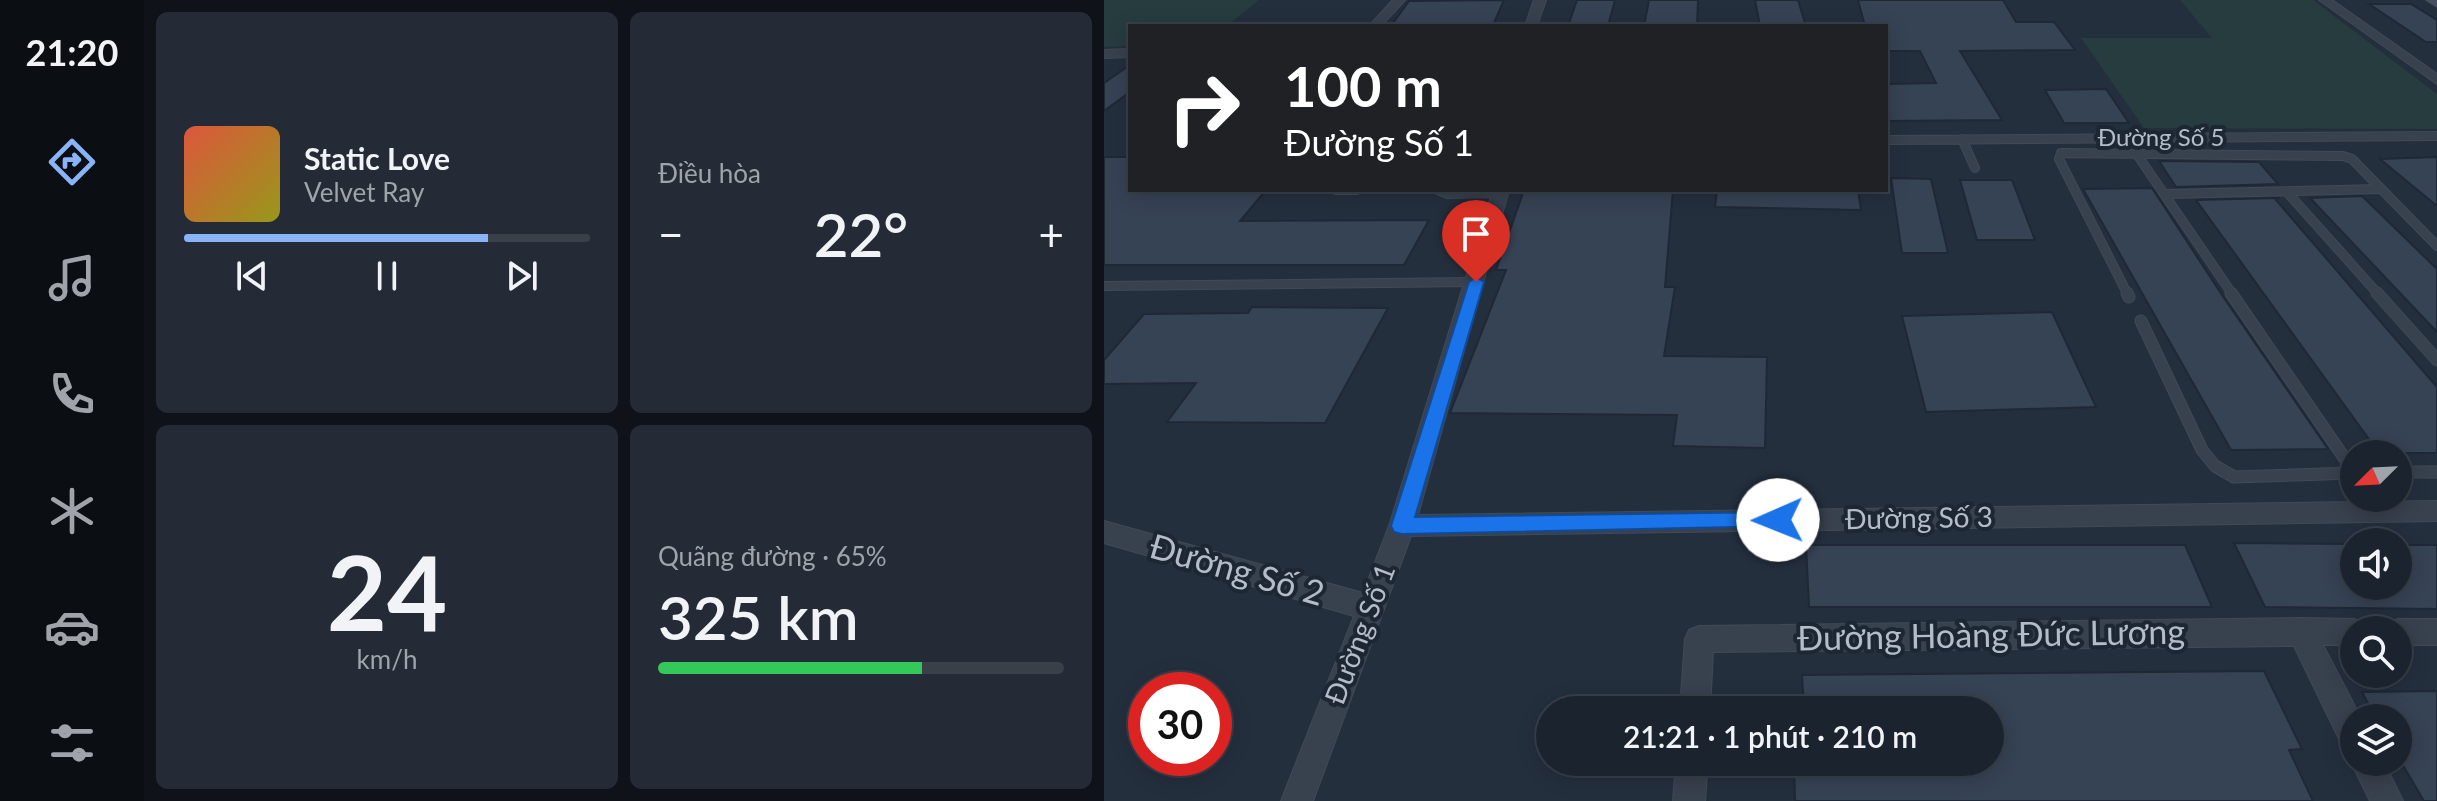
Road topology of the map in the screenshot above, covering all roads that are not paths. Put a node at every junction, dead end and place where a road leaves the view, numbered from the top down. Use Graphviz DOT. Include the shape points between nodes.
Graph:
graph roads {
  1 [pos="1399,0"];
  2 [pos="1540,0"];
  3 [pos="2325,0"];
  4 [pos="1377,24"];
  5 [pos="1532,24"];
  6 [pos="1128,53"];
  7 [pos="1104,54"];
  8 [pos="2437,80"];
  9 [pos="2437,136"];
  10 [pos="1962,139"];
  11 [pos="1888,140"];
  12 [pos="2136,153"];
  13 [pos="1975,168"];
  14 [pos="2379,189"];
  15 [pos="1443,192"];
  16 [pos="1501,192"];
  17 [pos="2287,192"];
  18 [pos="2166,194"];
  19 [pos="2437,246"];
  20 [pos="1476,282"];
  21 [pos="1104,286"];
  22 [pos="2129,297"];
  23 [pos="2141,321"];
  24 [pos="2437,360"];
  25 [pos="2340,451"];
  26 [pos="2412,472"];
  27 [pos="2437,472"];
  28 [pos="2340,473"];
  29 [pos="2437,511"];
  30 [pos="1402,526"];
  31 [pos="1104,532"];
  32 [pos="1370,608"];
  33 [pos="2301,631"];
  34 [pos="2340,632"];
  35 [pos="2412,632"];
  36 [pos="2437,632"];
  37 [pos="1696,696"];
  38 [pos="2340,708"];
  39 [pos="1691,776"];
  40 [pos="2374,776"];
  41 [pos="1297,801"];
  42 [pos="1689,801"];
  43 [pos="2387,801"];
  1 -- 4 [label="street"];
  2 -- 5 [label="street"];
  3 -- 8 [label="street"];
  6 -- 7 [label="street"];
  9 -- 10 [label="lane, Đường Số 5"];
  10 -- 11 [label="lane, Đường Số 5"];
  10 -- 13 [label="lane"];
  12 -- 14 [label="lane" via="2343,156"];
  12 -- 18 [label="lane"];
  12 -- 22 [label="lane" via="2058,156"];
  14 -- 17 [label="lane"];
  14 -- 19 [label="lane"];
  15 -- 16 [label="lane"];
  16 -- 20 [label="street, Đường Số 1"];
  17 -- 18 [label="lane"];
  17 -- 24 [label="lane"];
  18 -- 25 [label="lane"];
  20 -- 21 [label="lane"];
  20 -- 30 [label="street, Đường Số 1"];
  23 -- 28 [label="lane" via="2202,450 2215,466 2234,477"];
  26 -- 27 [label="lane"];
  29 -- 30 [label="street, Đường Số 3"];
  30 -- 32 [label="street, Đường Số 1"];
  31 -- 32 [label="street, Đường Số 2"];
  32 -- 41 [label="street, Đường Số 1"];
  33 -- 34 [label="street, Đường Hoàng Đức Lương"];
  33 -- 37 [label="street, Đường Hoàng Đức Lương" via="1699,639"];
  33 -- 38 [label="street"];
  35 -- 36 [label="street"];
  39 -- 42 [label="street"];
  40 -- 43 [label="street"];
}
